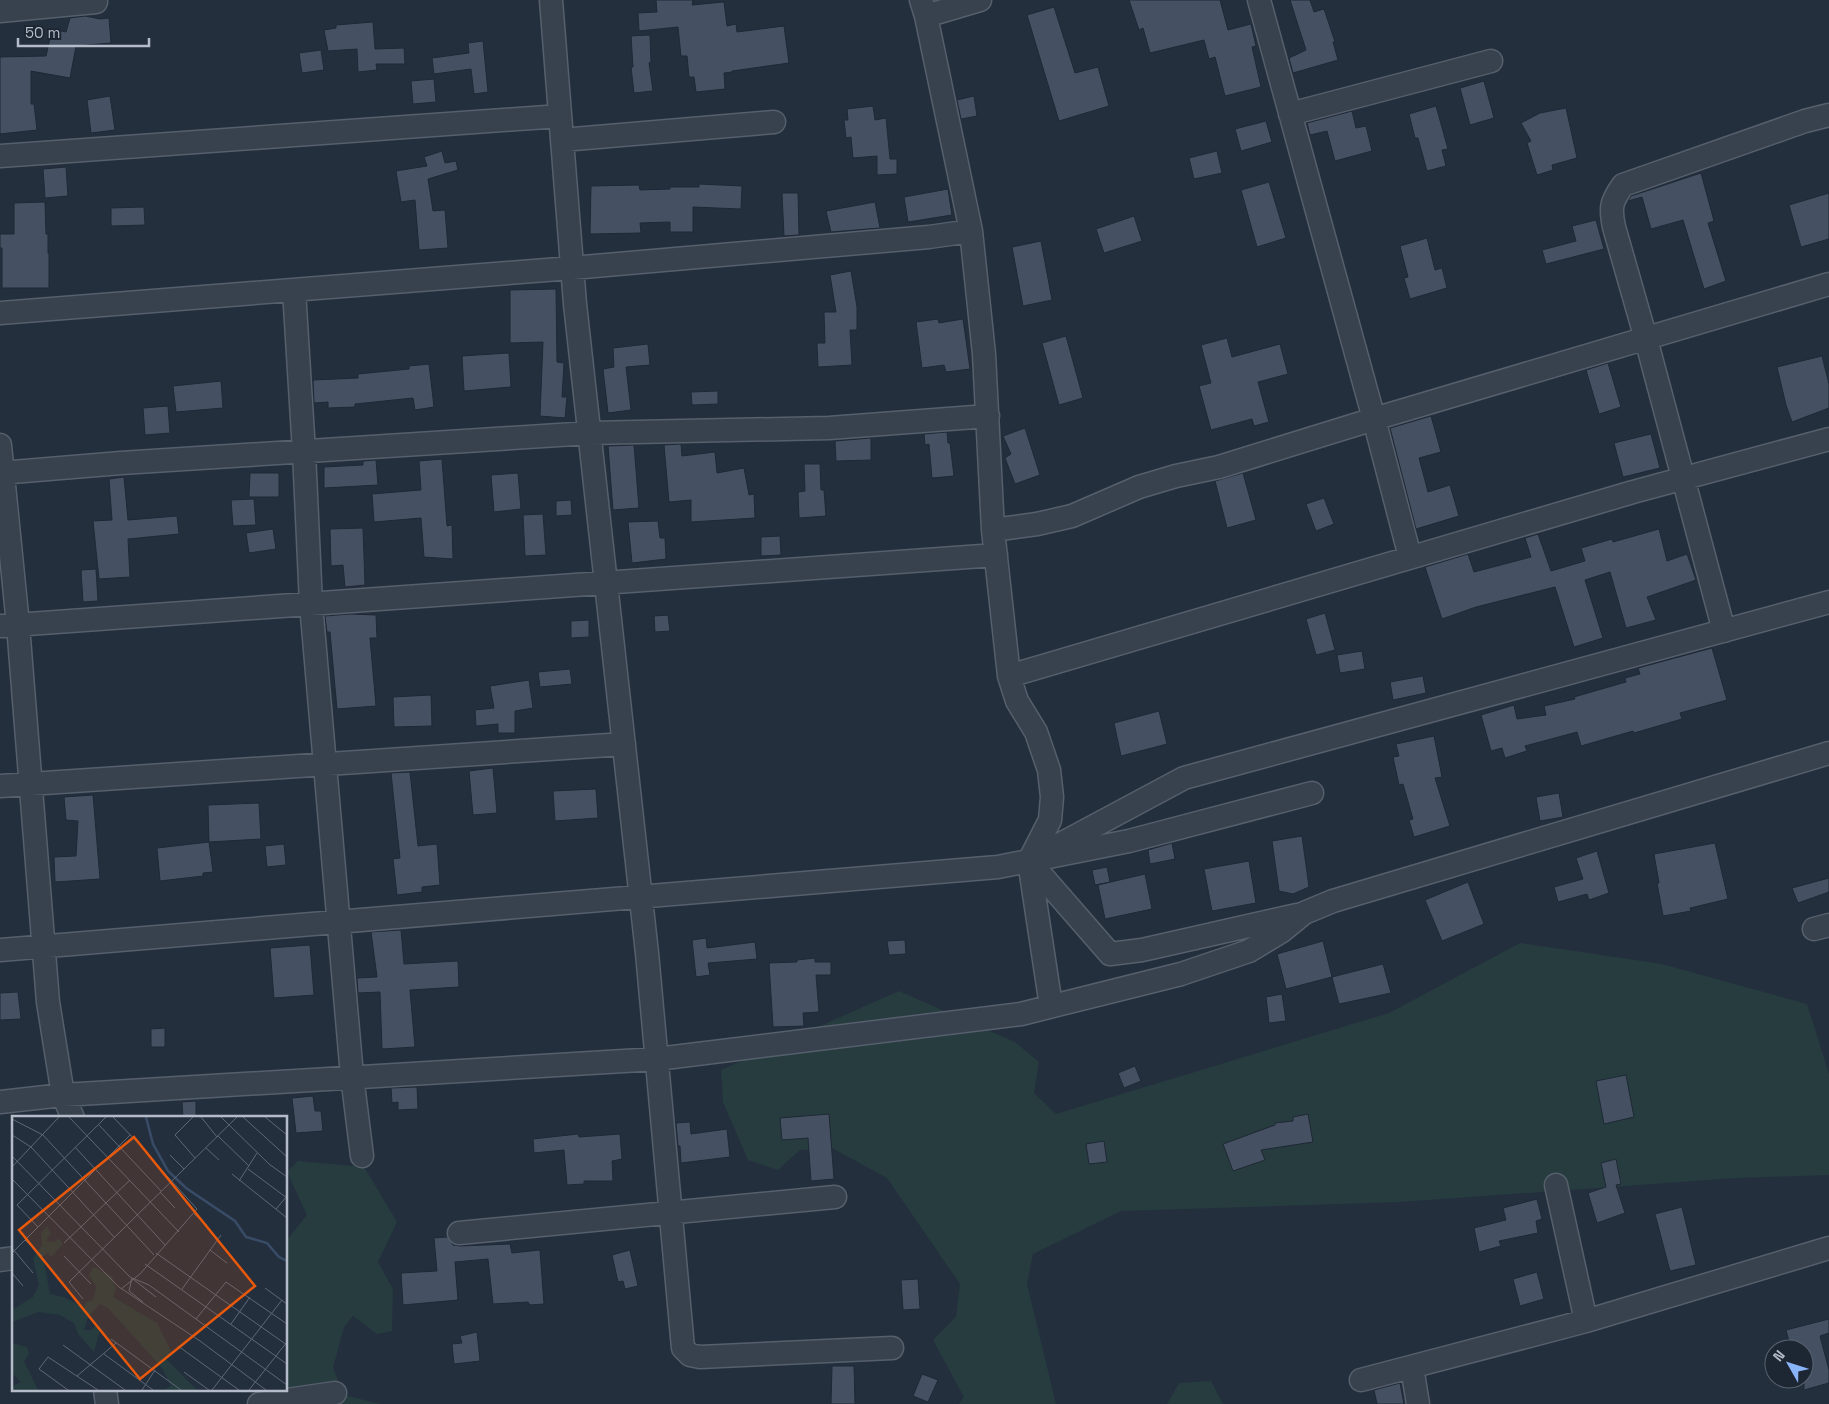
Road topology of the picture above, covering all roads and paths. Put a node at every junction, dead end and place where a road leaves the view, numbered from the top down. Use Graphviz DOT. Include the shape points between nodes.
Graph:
graph roads {
  1 [pos="551,0"];
  2 [pos="980,0"];
  3 [pos="1259,0"];
  4 [pos="96,2"];
  5 [pos="924,8"];
  6 [pos="0,11"];
  7 [pos="1491,61"];
  8 [pos="1290,114"];
  9 [pos="1829,115"];
  10 [pos="560,116"];
  11 [pos="774,122"];
  12 [pos="562,140"];
  13 [pos="0,156"];
  14 [pos="971,231"];
  15 [pos="572,268"];
  16 [pos="1829,284"];
  17 [pos="294,290"];
  18 [pos="0,313"];
  19 [pos="1646,338"];
  20 [pos="988,416"];
  21 [pos="1374,419"];
  22 [pos="590,433"];
  23 [pos="1829,439"];
  24 [pos="0,445"];
  25 [pos="304,452"];
  26 [pos="1,473"];
  27 [pos="1684,478"];
  28 [pos="994,530"];
  29 [pos="996,555"];
  30 [pos="1410,557"];
  31 [pos="606,583"];
  32 [pos="1829,602"];
  33 [pos="311,604"];
  34 [pos="9,626"];
  35 [pos="1724,631"];
  36 [pos="1010,676"];
  37 [pos="624,744"];
  38 [pos="1829,753"];
  39 [pos="325,764"];
  40 [pos="32,784"];
  41 [pos="0,786"];
  42 [pos="1312,793"];
  43 [pos="1029,861"];
  44 [pos="641,898"];
  45 [pos="1304,913"];
  46 [pos="339,922"];
  47 [pos="44,946"];
  48 [pos="0,950"];
  49 [pos="1051,1006"];
  50 [pos="657,1059"];
  51 [pos="352,1076"];
  52 [pos="63,1095"];
  53 [pos="0,1102"];
  54 [pos="72,1116"];
  55 [pos="362,1156"];
  56 [pos="1556,1185"];
  57 [pos="835,1197"];
  58 [pos="671,1213"];
  59 [pos="459,1233"];
  60 [pos="1829,1248"];
  61 [pos="1586,1321"];
  62 [pos="892,1348"];
  63 [pos="1412,1367"];
  64 [pos="1361,1380"];
  65 [pos="335,1393"];
  66 [pos="259,1404"];
  67 [pos="1418,1404"];
  1 -- 10 [label="street"];
  2 -- 5 [label="street"];
  3 -- 8 [label="street"];
  4 -- 6 [label="street"];
  5 -- 14 [label="street"];
  7 -- 8 [label="street"];
  8 -- 21 [label="street"];
  9 -- 19 [label="street" via="1623,186 1613,200 1611,212"];
  10 -- 12 [label="street"];
  10 -- 13 [label="street"];
  11 -- 12 [label="street"];
  12 -- 15 [label="street"];
  14 -- 15 [label="street" via="929,238"];
  14 -- 20 [label="street"];
  15 -- 17 [label="street"];
  15 -- 22 [label="street"];
  16 -- 19 [label="street"];
  17 -- 18 [label="street"];
  17 -- 25 [label="street"];
  19 -- 21 [label="street"];
  19 -- 27 [label="street"];
  20 -- 22 [label="street" via="829,428"];
  20 -- 28 [label="street"];
  21 -- 28 [label="street" via="1219,467 1139,487 1072,516"];
  21 -- 30 [label="street"];
  22 -- 25 [label="street"];
  22 -- 31 [label="street"];
  23 -- 27 [label="street"];
  24 -- 26 [label="street"];
  25 -- 26 [label="street"];
  25 -- 33 [label="street"];
  26 -- 34 [label="street"];
  27 -- 30 [label="street"];
  27 -- 35 [label="street"];
  28 -- 29 [label="street"];
  29 -- 31 [label="street"];
  29 -- 36 [label="street"];
  30 -- 36 [label="street"];
  31 -- 33 [label="street"];
  31 -- 37 [label="street"];
  32 -- 35 [label="street"];
  33 -- 34 [label="street"];
  33 -- 39 [label="street"];
  34 -- 40 [label="street"];
  35 -- 43 [label="street" via="1184,778"];
  36 -- 43 [label="street" via="1017,702 1036,732 1049,770 1052,797 1050,820"];
  37 -- 39 [label="street"];
  37 -- 44 [label="street"];
  38 -- 45 [label="street" via="1356,894"];
  39 -- 40 [label="street"];
  39 -- 46 [label="street"];
  40 -- 41 [label="street"];
  40 -- 47 [label="street"];
  42 -- 43 [label="street" via="1129,841"];
  43 -- 44 [label="street" via="998,867"];
  43 -- 45 [label="street" via="1110,954 1142,950"];
  43 -- 49 [label="street"];
  44 -- 46 [label="street"];
  44 -- 50 [label="street"];
  45 -- 49 [label="street" via="1249,951 1181,974"];
  46 -- 47 [label="street"];
  46 -- 51 [label="street"];
  47 -- 48 [label="street"];
  47 -- 52 [label="street" via="48,1002"];
  49 -- 50 [label="street" via="1021,1014"];
  50 -- 51 [label="street"];
  50 -- 58 [label="street"];
  51 -- 52 [label="street"];
  51 -- 55 [label="street"];
  52 -- 53 [label="street"];
  52 -- 54 [label="street"];
  56 -- 61 [label="street"];
  57 -- 58 [label="street"];
  58 -- 59 [label="street"];
  58 -- 62 [label="street" via="683,1348 690,1355"];
  60 -- 61 [label="street"];
  61 -- 63 [label="street"];
  63 -- 64 [label="street"];
  63 -- 67 [label="street"];
  65 -- 66 [label="street"];
}
